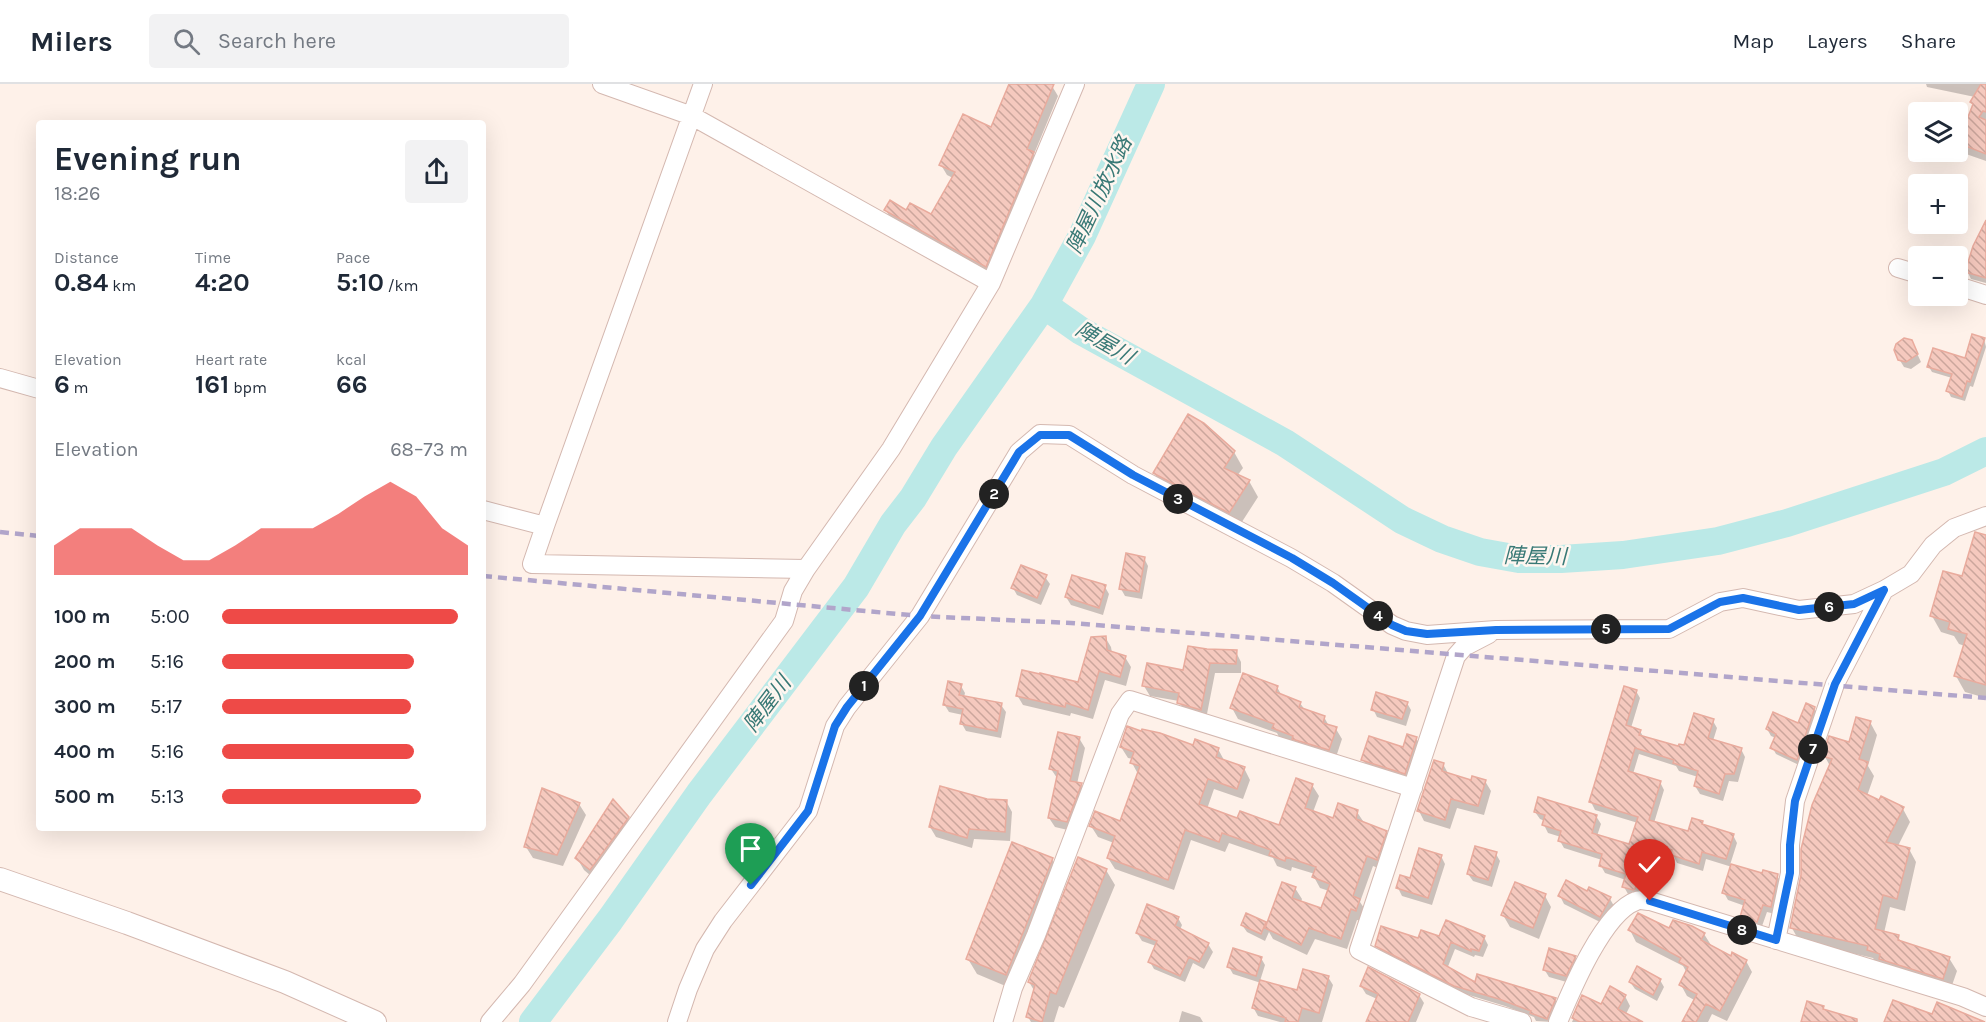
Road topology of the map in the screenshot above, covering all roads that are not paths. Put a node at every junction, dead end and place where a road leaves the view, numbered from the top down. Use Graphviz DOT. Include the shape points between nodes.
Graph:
graph roads {
  1 [pos="602,84"];
  2 [pos="703,84"];
  3 [pos="1075,84"];
  4 [pos="692,116"];
  5 [pos="1898,268"];
  6 [pos="1908,271"];
  7 [pos="991,284"];
  8 [pos="1968,289"];
  9 [pos="1986,295"];
  10 [pos="0,378"];
  11 [pos="36,388"];
  12 [pos="486,511"];
  13 [pos="1986,516"];
  14 [pos="545,526"];
  15 [pos="806,569"];
  16 [pos="1884,590"];
  17 [pos="1496,630"];
  18 [pos="1413,788"];
  19 [pos="0,879"];
  20 [pos="1776,940"];
  21 [pos="1986,1007"];
  22 [pos="375,1022"];
  23 [pos="490,1022"];
  24 [pos="677,1022"];
  25 [pos="1003,1022"];
  26 [pos="1522,1022"];
  27 [pos="1558,1022"];
  1 -- 4 [label="street"];
  2 -- 4 [label="street"];
  3 -- 7 [label="street"];
  4 -- 7 [label="street"];
  4 -- 14 [label="street"];
  5 -- 6 [label="street"];
  7 -- 15 [label="street" via="891,449"];
  8 -- 9 [label="street"];
  10 -- 11 [label="street"];
  12 -- 14 [label="street"];
  13 -- 16 [label="street" via="1954,528 1934,545 1911,574"];
  14 -- 15 [label="street" via="532,564"];
  15 -- 23 [label="street" via="779,629"];
  16 -- 17 [label="street" via="1854,604 1799,610 1743,598 1720,602 1669,629"];
  16 -- 20 [label="street" via="1835,684 1795,801 1790,873"];
  17 -- 18 [label="street" via="1464,646 1456,656"];
  17 -- 24 [label="street" via="1427,634 1406,631 1325,578 1133,475 1069,435 1040,435 1019,452 920,616 835,726 808,811 705,949"];
  18 -- 25 [label="street" via="1130,700 1120,714"];
  18 -- 26 [label="street" via="1359,950 1471,1006"];
  19 -- 22 [label="street" via="285,982"];
  20 -- 21 [label="street"];
  20 -- 27 [label="street" via="1638,900 1611,921"];
}
